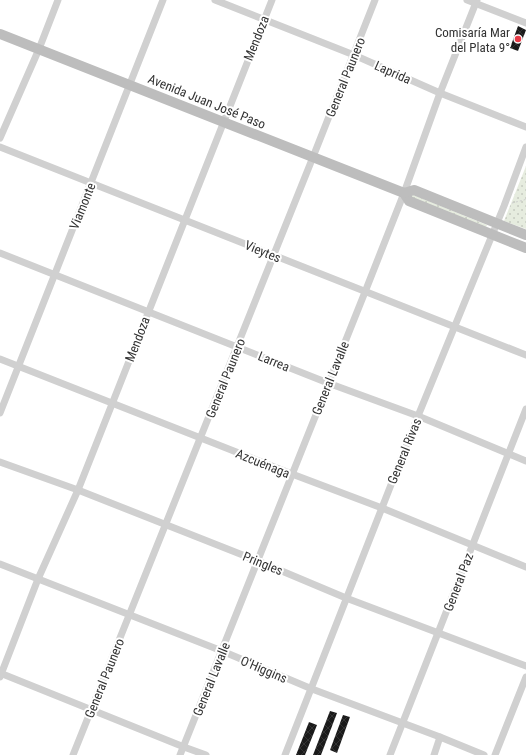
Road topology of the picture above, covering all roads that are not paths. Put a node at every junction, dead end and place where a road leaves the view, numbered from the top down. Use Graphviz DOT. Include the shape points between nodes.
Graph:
graph roads {
  1 [pos="58,0"];
  2 [pos="163,0"];
  3 [pos="215,0"];
  4 [pos="272,0"];
  5 [pos="375,0"];
  6 [pos="467,0"];
  7 [pos="476,2"];
  8 [pos="264,20"];
  9 [pos="526,23"];
  10 [pos="0,34"];
  11 [pos="39,49"];
  12 [pos="354,55"];
  13 [pos="130,85"];
  14 [pos="440,93"];
  15 [pos="223,122"];
  16 [pos="526,127"];
  17 [pos="0,138"];
  18 [pos="0,147"];
  19 [pos="526,147"];
  20 [pos="313,157"];
  21 [pos="91,183"];
  22 [pos="404,193"];
  23 [pos="185,220"];
  24 [pos="496,223"];
  25 [pos="492,234"];
  26 [pos="526,235"];
  27 [pos="526,248"];
  28 [pos="0,253"];
  29 [pos="274,256"];
  30 [pos="54,274"];
  31 [pos="365,292"];
  32 [pos="148,311"];
  33 [pos="455,326"];
  34 [pos="237,347"];
  35 [pos="526,355"];
  36 [pos="0,359"];
  37 [pos="18,367"];
  38 [pos="328,383"];
  39 [pos="113,403"];
  40 [pos="526,409"];
  41 [pos="0,413"];
  42 [pos="418,416"];
  43 [pos="200,438"];
  44 [pos="508,454"];
  45 [pos="526,461"];
  46 [pos="0,462"];
  47 [pos="292,474"];
  48 [pos="78,490"];
  49 [pos="382,508"];
  50 [pos="166,525"];
  51 [pos="473,545"];
  52 [pos="258,561"];
  53 [pos="0,564"];
  54 [pos="526,567"];
  55 [pos="38,580"];
  56 [pos="346,598"];
  57 [pos="129,615"];
  58 [pos="438,633"];
  59 [pos="222,651"];
  60 [pos="526,666"];
  61 [pos="0,675"];
  62 [pos="526,677"];
  63 [pos="312,689"];
  64 [pos="91,710"];
  65 [pos="403,723"];
  66 [pos="440,737"];
  67 [pos="184,747"];
  68 [pos="73,755"];
  69 [pos="180,755"];
  70 [pos="206,755"];
  71 [pos="285,755"];
  72 [pos="390,755"];
  73 [pos="434,755"];
  74 [pos="484,755"];
  75 [pos="495,755"];
  1 -- 11 [label="street"];
  2 -- 13 [label="street, Viamonte"];
  3 -- 8 [label="street, Laprida"];
  4 -- 8 [label="street, Mendoza"];
  5 -- 12 [label="street, General Paunero"];
  6 -- 7 [label="street"];
  7 -- 9 [label="street"];
  7 -- 14 [label="street, General Lavalle"];
  8 -- 12 [label="street, Laprida"];
  8 -- 15 [label="street, Mendoza"];
  10 -- 11 [label="main road, Avenida Juan José Paso"];
  11 -- 13 [label="main road, Avenida Juan José Paso"];
  11 -- 17 [label="street"];
  12 -- 14 [label="street, Laprida"];
  12 -- 20 [label="street, General Paunero"];
  13 -- 15 [label="main road, Avenida Juan José Paso"];
  13 -- 21 [label="street, Viamonte"];
  14 -- 16 [label="street, Laprida"];
  14 -- 22 [label="street, General Lavalle"];
  15 -- 20 [label="main road, Avenida Juan José Paso"];
  15 -- 23 [label="street, Mendoza"];
  18 -- 21 [label="street, Vieytes"];
  19 -- 24 [label="street, General Rivas"];
  20 -- 22 [label="main road, Avenida Juan José Paso"];
  20 -- 29 [label="street, General Paunero"];
  21 -- 23 [label="street, Vieytes"];
  21 -- 30 [label="street, Viamonte"];
  22 -- 24 [label="main road, Avenida Juan José Paso" via="414,190"];
  22 -- 25 [label="main road, Avenida Juan José Paso" via="409,201"];
  22 -- 31 [label="street, General Lavalle"];
  23 -- 29 [label="street, Vieytes"];
  23 -- 32 [label="street, Mendoza"];
  24 -- 25 [label="street, General Rivas"];
  24 -- 26 [label="main road, Avenida Juan José Paso"];
  25 -- 27 [label="main road, Avenida Juan José Paso"];
  25 -- 33 [label="street, General Rivas"];
  28 -- 30 [label="street, Larrea"];
  29 -- 31 [label="street, Vieytes"];
  29 -- 34 [label="street, General Paunero"];
  30 -- 32 [label="street, Larrea"];
  30 -- 37 [label="street, Viamonte"];
  31 -- 33 [label="street, Vieytes"];
  31 -- 38 [label="street, General Lavalle"];
  32 -- 34 [label="street, Larrea"];
  32 -- 39 [label="street, Mendoza"];
  33 -- 35 [label="street, Vieytes"];
  33 -- 42 [label="street, General Rivas"];
  34 -- 38 [label="street, Larrea"];
  34 -- 43 [label="street, General Paunero"];
  36 -- 37 [label="street, Azcuénaga"];
  37 -- 39 [label="street, Azcuénaga"];
  37 -- 41 [label="street, Viamonte"];
  38 -- 42 [label="street, Larrea"];
  38 -- 47 [label="street, General Lavalle"];
  39 -- 43 [label="street, Azcuénaga"];
  39 -- 48 [label="street, Mendoza"];
  40 -- 44 [label="street, General Paz"];
  42 -- 44 [label="street, Larrea"];
  42 -- 49 [label="street, General Rivas"];
  43 -- 47 [label="street, Azcuénaga"];
  43 -- 50 [label="street, General Paunero"];
  44 -- 45 [label="street, Larrea"];
  44 -- 51 [label="street, General Paz"];
  46 -- 48 [label="street, Pringles"];
  47 -- 49 [label="street, Azcuénaga"];
  47 -- 52 [label="street, General Lavalle"];
  48 -- 50 [label="street, Pringles"];
  48 -- 55 [label="street, Mendoza"];
  49 -- 51 [label="street, Azcuénaga"];
  49 -- 56 [label="street, General Rivas"];
  50 -- 52 [label="street, Pringles"];
  50 -- 57 [label="street, General Paunero"];
  51 -- 54 [label="street, Azcuénaga"];
  51 -- 58 [label="street, General Paz"];
  52 -- 56 [label="street, Pringles"];
  52 -- 59 [label="street, General Lavalle"];
  53 -- 55 [label="street, O'Higgins"];
  55 -- 57 [label="street, O'Higgins"];
  55 -- 61 [label="street, Mendoza"];
  56 -- 58 [label="street, Pringles"];
  56 -- 63 [label="street, General Rivas"];
  57 -- 59 [label="street, O'Higgins"];
  57 -- 64 [label="street, General Paunero"];
  58 -- 60 [label="street, Pringles"];
  58 -- 65 [label="street, General Paz"];
  59 -- 63 [label="street, O'Higgins"];
  59 -- 67 [label="street, General Lavalle"];
  61 -- 64 [label="street"];
  62 -- 75 [label="street"];
  63 -- 65 [label="street, O'Higgins"];
  63 -- 71 [label="street, General Rivas"];
  64 -- 67 [label="street"];
  64 -- 68 [label="street, General Paunero"];
  65 -- 66 [label="street, O'Higgins"];
  65 -- 72 [label="street, General Paz"];
  66 -- 73 [label="street"];
  66 -- 74 [label="street, O'Higgins"];
  67 -- 69 [label="street, General Lavalle"];
  67 -- 70 [label="street"];
}
